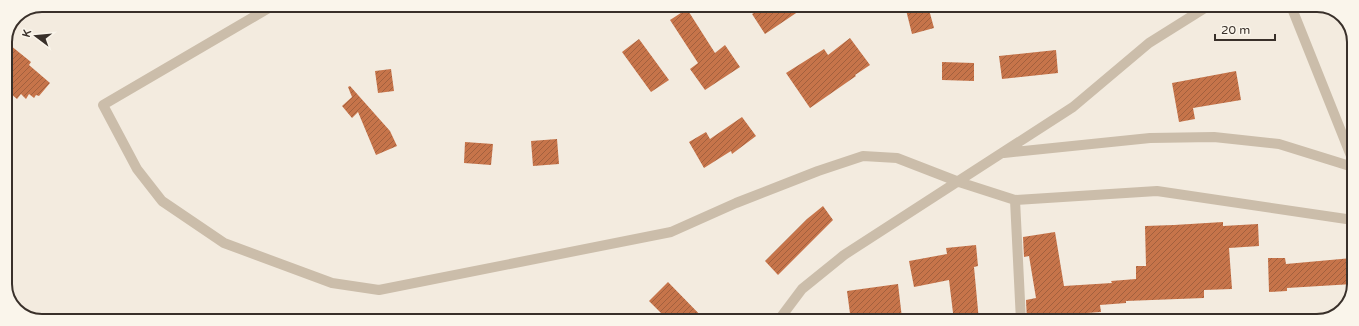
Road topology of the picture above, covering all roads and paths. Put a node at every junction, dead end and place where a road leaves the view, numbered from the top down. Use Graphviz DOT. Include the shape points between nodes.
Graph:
graph roads {
  1 [pos="262,12"];
  2 [pos="1198,12"];
  3 [pos="1293,12"];
  4 [pos="1347,144"];
  5 [pos="1003,153"];
  6 [pos="1347,165"];
  7 [pos="959,182"];
  8 [pos="1015,200"];
  9 [pos="1347,219"];
  10 [pos="783,314"];
  11 [pos="1021,314"];
  1 -- 7 [label="street" via="102,105 137,169 162,201 224,243 332,283 379,290 671,232 736,203 863,156 897,158"];
  2 -- 5 [label="street" via="1149,43 1073,108"];
  3 -- 4 [label="street"];
  5 -- 6 [label="street" via="1150,138 1214,137 1279,144"];
  5 -- 7 [label="street"];
  7 -- 8 [label="street"];
  7 -- 10 [label="street" via="844,256 802,289"];
  8 -- 9 [label="street" via="1157,191"];
  8 -- 11 [label="street"];
}
